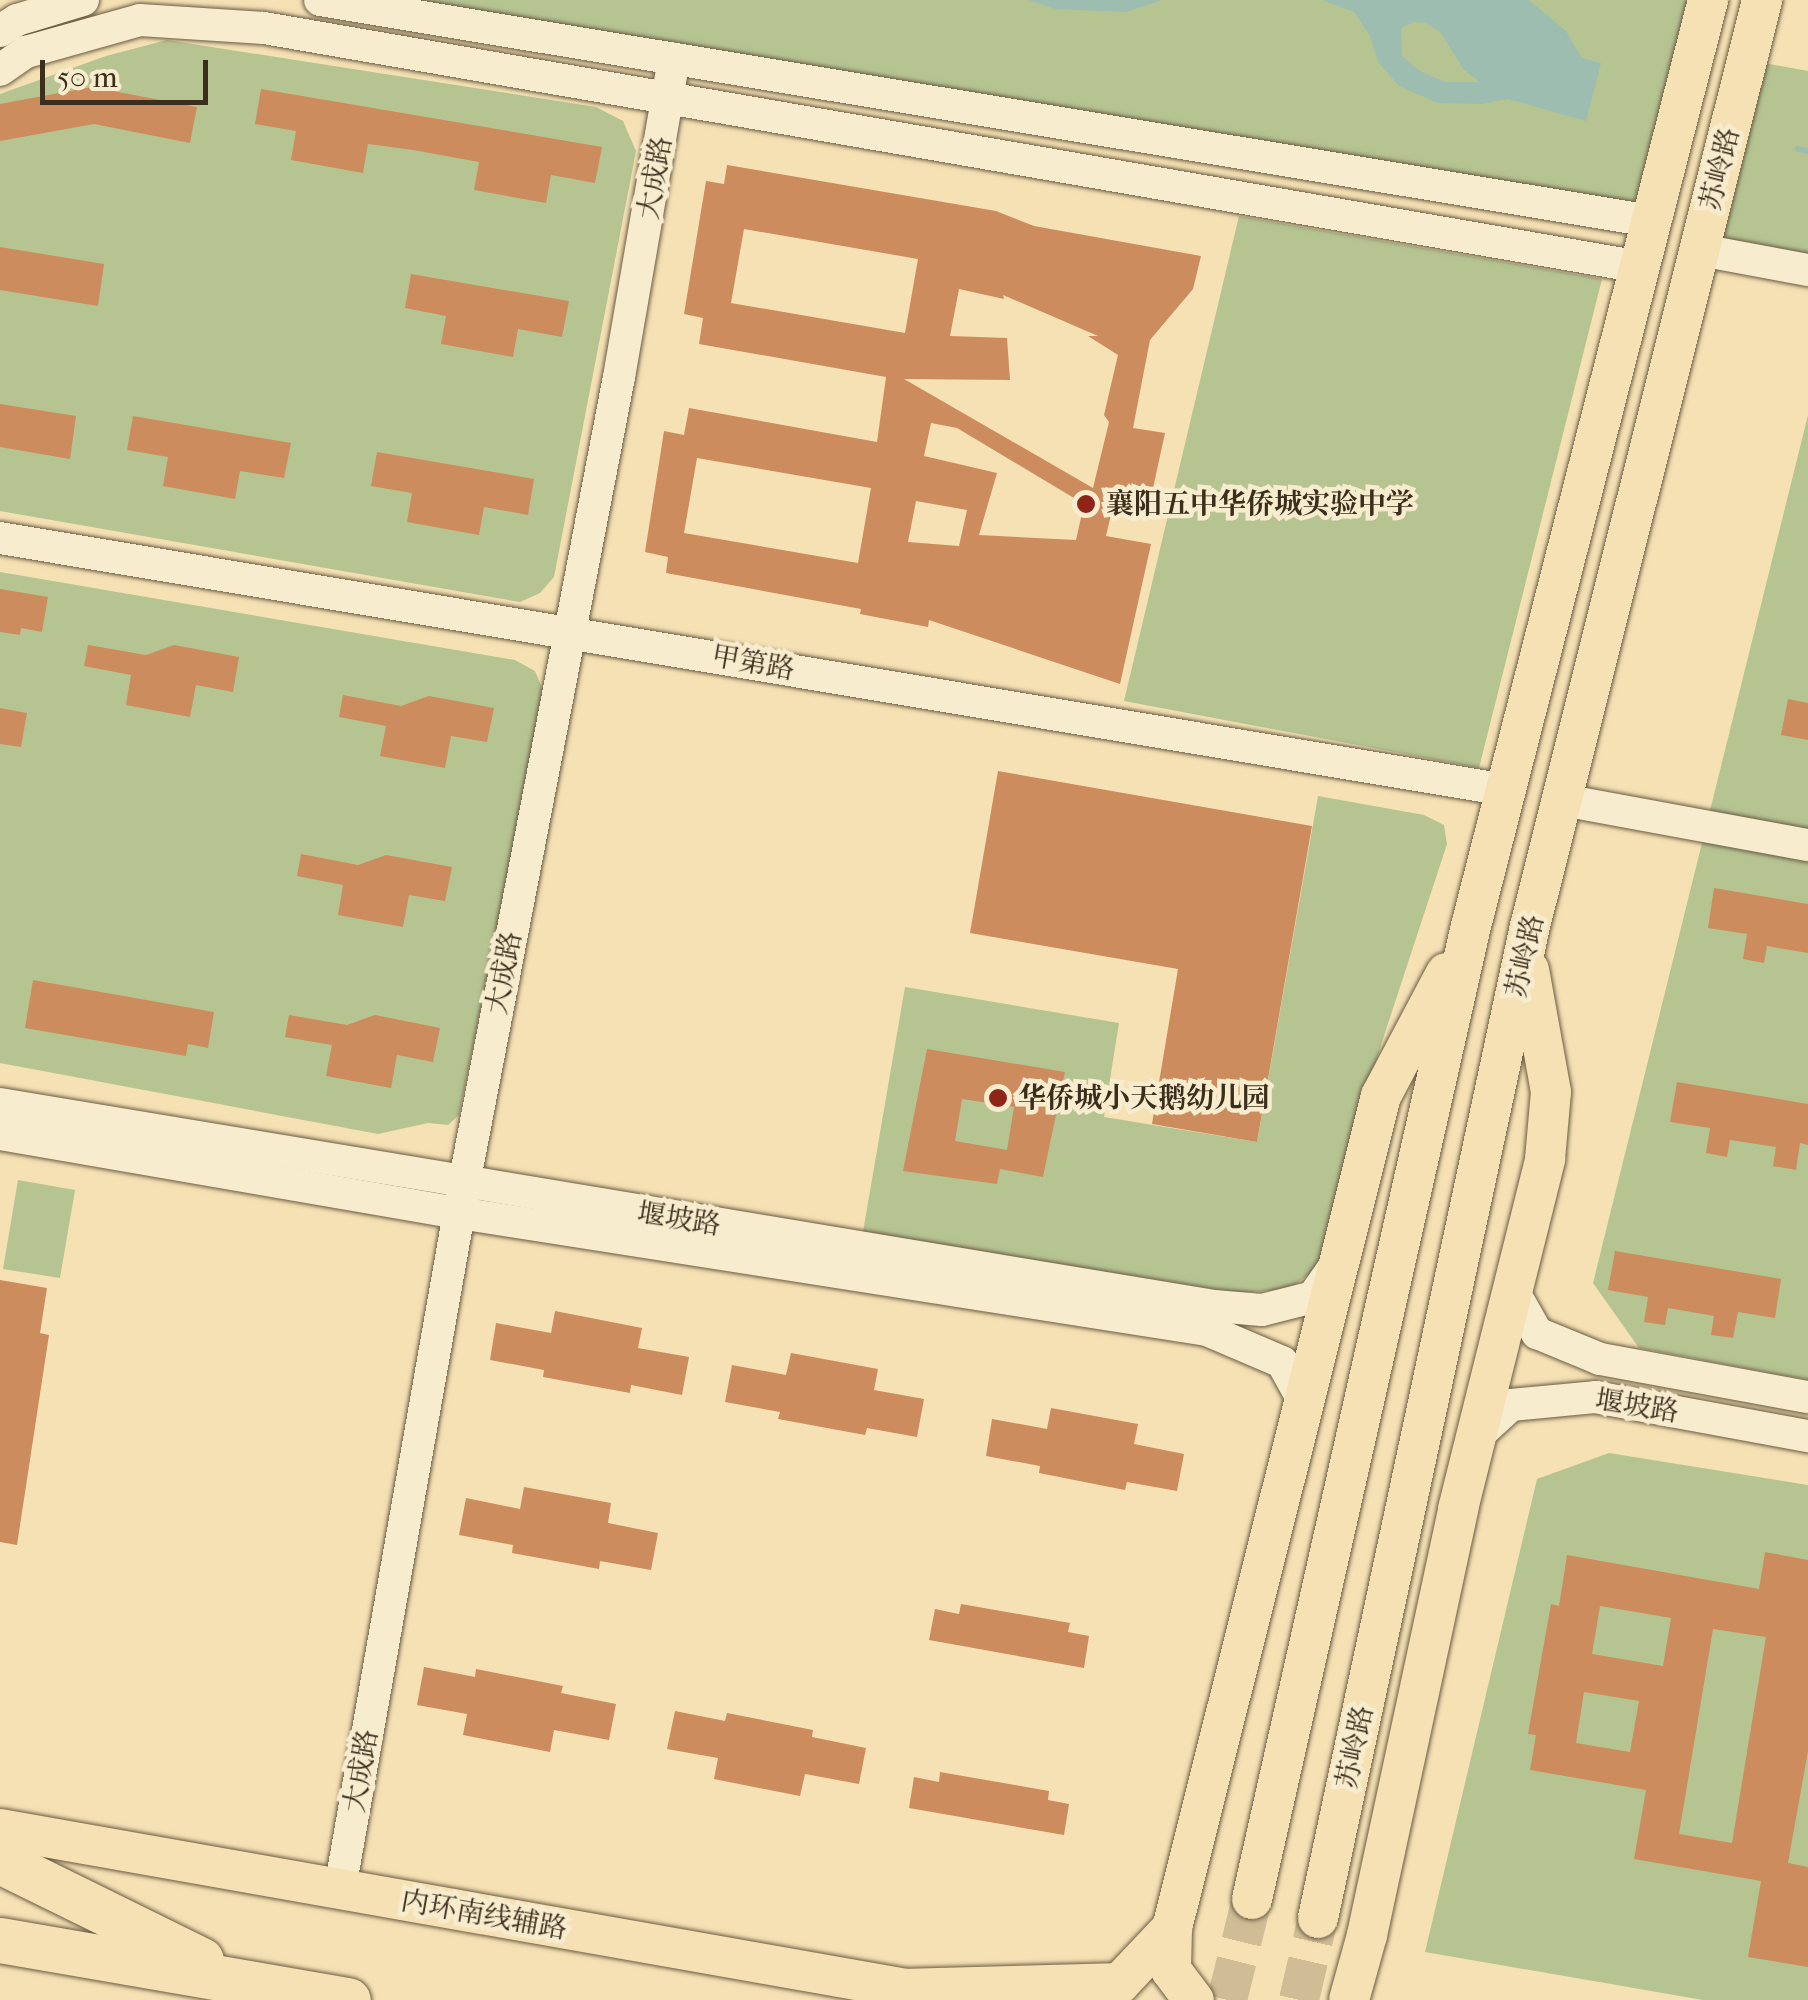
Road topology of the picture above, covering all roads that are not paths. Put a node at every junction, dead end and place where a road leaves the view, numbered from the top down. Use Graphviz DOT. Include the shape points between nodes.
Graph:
graph roads {
  1 [pos="83,0"];
  2 [pos="320,0"];
  3 [pos="1708,0"];
  4 [pos="1762,0"];
  5 [pos="0,31"];
  6 [pos="674,59"];
  7 [pos="0,70"];
  8 [pos="668,102"];
  9 [pos="1651,221"];
  10 [pos="1700,250"];
  11 [pos="1640,267"];
  12 [pos="1808,270"];
  13 [pos="0,538"];
  14 [pos="568,632"];
  15 [pos="1506,790"];
  16 [pos="1562,800"];
  17 [pos="1808,845"];
  18 [pos="1471,926"];
  19 [pos="1530,926"];
  20 [pos="0,1104"];
  21 [pos="0,1134"];
  22 [pos="461,1198"];
  23 [pos="1340,1258"];
  24 [pos="1512,1288"];
  25 [pos="1808,1396"];
  26 [pos="1303,1400"];
  27 [pos="1808,1436"];
  28 [pos="1476,1437"];
  29 [pos="0,1830"];
  30 [pos="0,1862"];
  31 [pos="340,1889"];
  32 [pos="1252,1899"];
  33 [pos="1318,1918"];
  34 [pos="1172,1928"];
  35 [pos="0,1940"];
  36 [pos="248,1982"];
  37 [pos="903,1989"];
  38 [pos="348,2000"];
  39 [pos="967,2000"];
  40 [pos="1194,2000"];
  41 [pos="1349,2000"];
  1 -- 5 [label="street"];
  2 -- 6 [label="street"];
  3 -- 9 [label="main road, 苏岭路"];
  4 -- 10 [label="main road, 苏岭路"];
  6 -- 8 [label="street, 大成路"];
  6 -- 9 [label="street"];
  7 -- 8 [label="street" via="26,52 140,20 264,28"];
  8 -- 11 [label="street"];
  8 -- 14 [label="street, 大成路"];
  9 -- 11 [label="main road, 苏岭路"];
  10 -- 12 [label="street"];
  10 -- 16 [label="main road, 苏岭路"];
  11 -- 15 [label="main road, 苏岭路"];
  13 -- 14 [label="street, 甲第路"];
  14 -- 15 [label="street, 甲第路"];
  14 -- 22 [label="street, 大成路"];
  15 -- 18 [label="main road, 苏岭路"];
  16 -- 17 [label="street"];
  16 -- 19 [label="main road, 苏岭路"];
  18 -- 23 [label="main road" via="1381,1096"];
  18 -- 32 [label="main road, 苏岭路"];
  19 -- 24 [label="main road" via="1528,959 1551,1092 1544,1159"];
  19 -- 33 [label="main road, 苏岭路"];
  20 -- 22 [label="street, 堰坡路"];
  21 -- 22 [label="street, 堰坡路"];
  22 -- 23 [label="street, 堰坡路" via="1262,1310 1312,1297"];
  22 -- 26 [label="street, 堰坡路" via="1207,1330 1282,1362"];
  22 -- 31 [label="street, 大成路"];
  23 -- 26 [label="main road"];
  24 -- 25 [label="street, 堰坡路" via="1538,1333 1600,1359"];
  24 -- 28 [label="main road"];
  26 -- 34 [label="main road"];
  27 -- 28 [label="street, 堰坡路" via="1595,1397 1511,1405"];
  28 -- 41 [label="main road"];
  29 -- 31 [label="main road, 内环南线辅路"];
  30 -- 36 [label="highway"];
  31 -- 37 [label="main road, 内环南线辅路"];
  34 -- 37 [label="main road" via="1120,1983"];
  34 -- 40 [label="main road" via="1171,1970"];
  35 -- 36 [label="highway"];
  36 -- 38 [label="highway"];
  37 -- 39 [label="main road, 内环南线辅路"];
}
